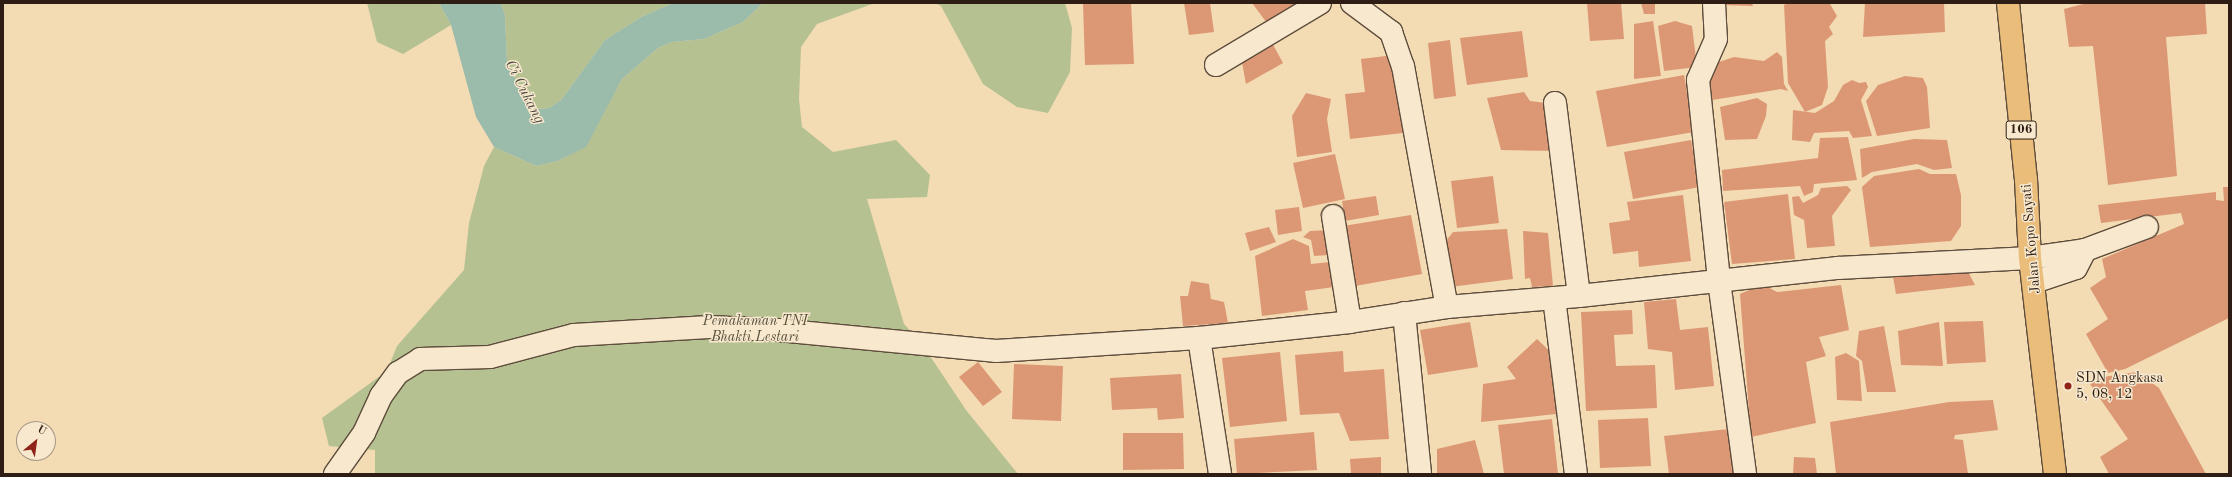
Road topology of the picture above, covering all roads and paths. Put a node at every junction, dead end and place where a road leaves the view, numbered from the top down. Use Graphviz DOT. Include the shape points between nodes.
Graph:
graph roads {
  1 [pos="1320,3"];
  2 [pos="1352,3"];
  3 [pos="1714,3"];
  4 [pos="2008,3"];
  5 [pos="1216,64"];
  6 [pos="1555,104"];
  7 [pos="1333,216"];
  8 [pos="2147,227"];
  9 [pos="2085,250"];
  10 [pos="2030,258"];
  11 [pos="1719,281"];
  12 [pos="2034,282"];
  13 [pos="1579,296"];
  14 [pos="1554,298"];
  15 [pos="1446,307"];
  16 [pos="1404,313"];
  17 [pos="1350,322"];
  18 [pos="1199,338"];
  19 [pos="335,474"];
  20 [pos="1220,474"];
  21 [pos="1420,474"];
  22 [pos="1576,474"];
  23 [pos="1745,474"];
  24 [pos="2055,474"];
  1 -- 5 [label="street"];
  2 -- 15 [label="street" via="1391,32 1403,66"];
  3 -- 11 [label="street" via="1716,39 1698,80"];
  4 -- 10 [label="main road, Jalan Kopo Sayati / 106" via="2026,179"];
  6 -- 13 [label="street"];
  7 -- 17 [label="street"];
  8 -- 9 [label="street"];
  9 -- 10 [label="street"];
  9 -- 12 [label="street" via="2076,268"];
  10 -- 11 [label="street" via="1838,268"];
  10 -- 12 [label="main road, Jalan Kopo Sayati / 106"];
  11 -- 13 [label="street"];
  11 -- 23 [label="street"];
  12 -- 24 [label="main road, Jalan Kopo Sayati / 106"];
  13 -- 14 [label="street"];
  14 -- 15 [label="street"];
  14 -- 22 [label="street"];
  15 -- 16 [label="street"];
  16 -- 17 [label="street"];
  16 -- 21 [label="street"];
  17 -- 18 [label="street"];
  18 -- 19 [label="street" via="996,352 778,330 709,327 574,335 490,357 420,359 394,378 381,396 364,433"];
  18 -- 20 [label="street"];
}
